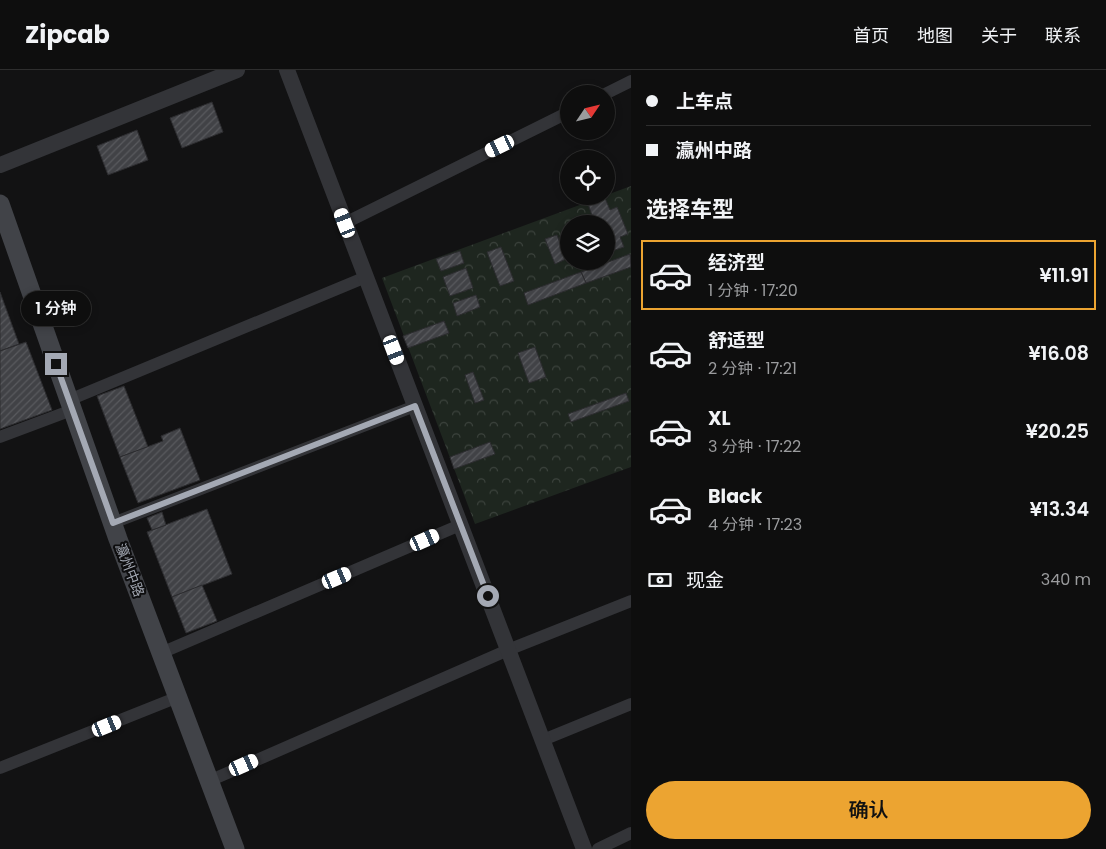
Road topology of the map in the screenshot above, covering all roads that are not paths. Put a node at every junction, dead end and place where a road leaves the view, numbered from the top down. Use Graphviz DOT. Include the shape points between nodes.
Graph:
graph roads {
  1 [pos="237,70"];
  2 [pos="287,70"];
  3 [pos="631,81"];
  4 [pos="615,89"];
  5 [pos="560,116"];
  6 [pos="0,165"];
  7 [pos="0,204"];
  8 [pos="345,223"];
  9 [pos="366,277"];
  10 [pos="71,405"];
  11 [pos="415,406"];
  12 [pos="0,437"];
  13 [pos="113,523"];
  14 [pos="460,525"];
  15 [pos="631,601"];
  16 [pos="508,650"];
  17 [pos="161,653"];
  18 [pos="178,697"];
  19 [pos="631,704"];
  20 [pos="543,740"];
  21 [pos="0,768"];
  22 [pos="209,781"];
  23 [pos="631,833"];
  24 [pos="235,849"];
  25 [pos="584,849"];
  26 [pos="598,849"];
  1 -- 6 [label="street"];
  2 -- 8 [label="street"];
  3 -- 4 [label="street"];
  5 -- 8 [label="street"];
  7 -- 10 [label="main road, 瀛州中路"];
  8 -- 9 [label="street"];
  9 -- 10 [label="street"];
  9 -- 11 [label="street"];
  10 -- 12 [label="street"];
  10 -- 13 [label="main road, 瀛州中路"];
  11 -- 13 [label="street"];
  11 -- 14 [label="street"];
  13 -- 17 [label="main road, 瀛州中路"];
  14 -- 16 [label="street"];
  14 -- 17 [label="street"];
  15 -- 16 [label="street"];
  16 -- 20 [label="street"];
  16 -- 22 [label="street"];
  17 -- 18 [label="main road, 瀛州中路"];
  18 -- 21 [label="street"];
  18 -- 22 [label="main road, 瀛州中路"];
  19 -- 20 [label="street"];
  20 -- 25 [label="street"];
  22 -- 24 [label="main road, 瀛州中路"];
  23 -- 26 [label="street"];
}
